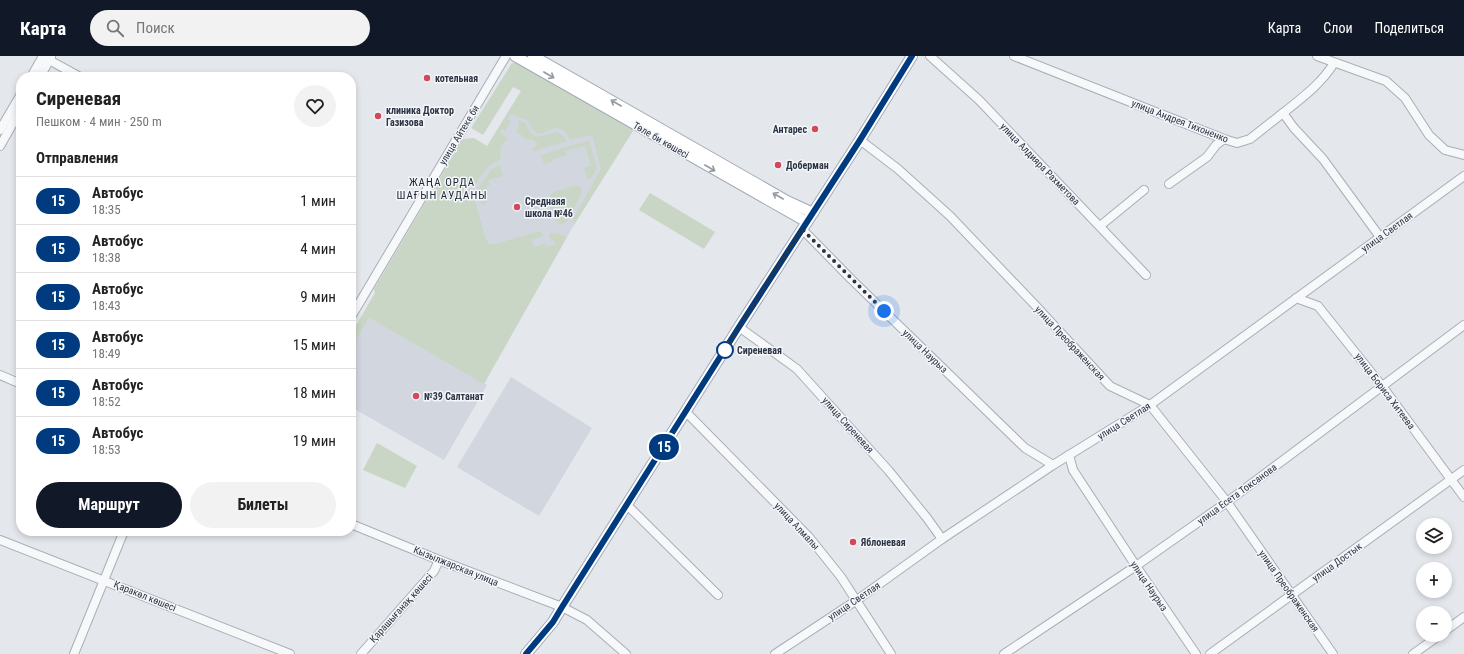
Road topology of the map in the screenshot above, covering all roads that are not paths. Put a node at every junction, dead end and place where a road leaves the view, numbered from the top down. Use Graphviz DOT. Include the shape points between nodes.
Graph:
graph roads {
  1 [pos="506,56"];
  2 [pos="515,56"];
  3 [pos="533,56"];
  4 [pos="912,56"];
  5 [pos="930,56"];
  6 [pos="1014,56"];
  7 [pos="1317,56"];
  8 [pos="46,57"];
  9 [pos="1334,63"];
  10 [pos="35,72"];
  11 [pos="42,72"];
  12 [pos="71,72"];
  13 [pos="16,103"];
  14 [pos="1284,113"];
  15 [pos="16,118"];
  16 [pos="0,130"];
  17 [pos="1224,139"];
  18 [pos="860,140"];
  19 [pos="0,146"];
  20 [pos="1464,155"];
  21 [pos="1464,176"];
  22 [pos="1169,184"];
  23 [pos="1144,190"];
  24 [pos="813,213"];
  25 [pos="805,226"];
  26 [pos="1100,226"];
  27 [pos="1380,237"];
  28 [pos="1146,275"];
  29 [pos="1296,298"];
  30 [pos="356,309"];
  31 [pos="1464,325"];
  32 [pos="739,327"];
  33 [pos="0,375"];
  34 [pos="16,382"];
  35 [pos="1382,386"];
  36 [pos="1150,405"];
  37 [pos="686,412"];
  38 [pos="1069,455"];
  39 [pos="1053,465"];
  40 [pos="1464,470"];
  41 [pos="1451,479"];
  42 [pos="1464,497"];
  43 [pos="1227,502"];
  44 [pos="627,505"];
  45 [pos="356,526"];
  46 [pos="122,536"];
  47 [pos="942,539"];
  48 [pos="0,540"];
  49 [pos="439,560"];
  50 [pos="1136,566"];
  51 [pos="104,580"];
  52 [pos="718,595"];
  53 [pos="1292,595"];
  54 [pos="856,600"];
  55 [pos="562,607"];
  56 [pos="1464,618"];
  57 [pos="1452,626"];
  58 [pos="1430,642"];
  59 [pos="74,654"];
  60 [pos="290,654"];
  61 [pos="360,654"];
  62 [pos="526,654"];
  63 [pos="626,654"];
  64 [pos="775,654"];
  65 [pos="890,654"];
  66 [pos="1004,654"];
  67 [pos="1196,654"];
  68 [pos="1210,654"];
  69 [pos="1333,654"];
  70 [pos="1413,654"];
  1 -- 30 [label="street, улица Айтеке би"];
  2 -- 25 [label="main road, Төле би көшесі, one-way"];
  24 -- 3 [label="main road, Төле би көшесі, one-way" via="787,201"];
  4 -- 18 [label="main road"];
  5 -- 26 [label="street, улица Алдияра Рахметова" via="979,100"];
  6 -- 17 [label="street, улица Андрея Тихоненко"];
  7 -- 9 [label="street"];
  8 -- 10 [label="street"];
  8 -- 11 [label="street"];
  8 -- 12 [label="street"];
  9 -- 14 [label="street, улица Андрея Тихоненко" via="1328,74"];
  9 -- 20 [label="street" via="1386,81 1405,98 1428,135 1445,150"];
  13 -- 16 [label="street"];
  14 -- 17 [label="street, улица Андрея Тихоненко" via="1250,138 1237,143"];
  14 -- 27 [label="street" via="1294,128 1323,158"];
  15 -- 19 [label="street"];
  17 -- 22 [label="street" via="1207,157"];
  18 -- 24 [label="main road"];
  18 -- 36 [label="street, улица Преображенская" via="898,169 950,216 1110,386"];
  21 -- 27 [label="street, улица Светлая"];
  23 -- 26 [label="street"];
  24 -- 25 [label="main road"];
  25 -- 32 [label="main road"];
  25 -- 39 [label="street, улица Наурыз" via="857,285 1025,448"];
  26 -- 28 [label="street, улица Алдияра Рахметова"];
  27 -- 29 [label="street, улица Светлая"];
  29 -- 35 [label="street, улица Бориса Хитеева" via="1318,306"];
  29 -- 36 [label="street, улица Светлая"];
  31 -- 35 [label="street, улица Есета Токсанова"];
  32 -- 37 [label="main road"];
  32 -- 47 [label="street, улица Сиреневая" via="797,369 889,471"];
  33 -- 34 [label="street"];
  35 -- 41 [label="street, улица Бориса Хитеева"];
  35 -- 43 [label="street, улица Есета Токсанова"];
  36 -- 38 [label="street, улица Светлая"];
  36 -- 43 [label="street, улица Преображенская"];
  37 -- 44 [label="main road"];
  37 -- 54 [label="street, улица Алмалы" via="808,537 841,577"];
  38 -- 39 [label="street, улица Светлая"];
  38 -- 50 [label="street, улица Наурыз" via="1073,470"];
  39 -- 47 [label="street, улица Светлая"];
  40 -- 41 [label="street, улица Достык"];
  41 -- 42 [label="street, улица Бориса Хитеева"];
  41 -- 53 [label="street, улица Достык"];
  43 -- 50 [label="street, улица Есета Токсанова"];
  43 -- 53 [label="street, улица Преображенская"];
  44 -- 52 [label="street"];
  44 -- 55 [label="main road"];
  45 -- 49 [label="street, Кызылжарская улица"];
  46 -- 51 [label="street"];
  47 -- 54 [label="street, улица Светлая"];
  48 -- 51 [label="street, Қаракөл көшесі"];
  49 -- 55 [label="street, Кызылжарская улица"];
  49 -- 61 [label="street, Қарашығанақ көшесі" via="434,571"];
  50 -- 66 [label="street, улица Есета Токсанова"];
  50 -- 67 [label="street, улица Наурыз"];
  51 -- 59 [label="street"];
  51 -- 60 [label="street, Қаракөл көшесі"];
  53 -- 68 [label="street, улица Достык"];
  53 -- 69 [label="street, улица Преображенская"];
  54 -- 64 [label="street, улица Светлая"];
  54 -- 65 [label="street, улица Алмалы"];
  55 -- 62 [label="main road"];
  55 -- 63 [label="street, Кызылжарская улица" via="587,620"];
  56 -- 57 [label="street"];
  58 -- 70 [label="street"];
}
